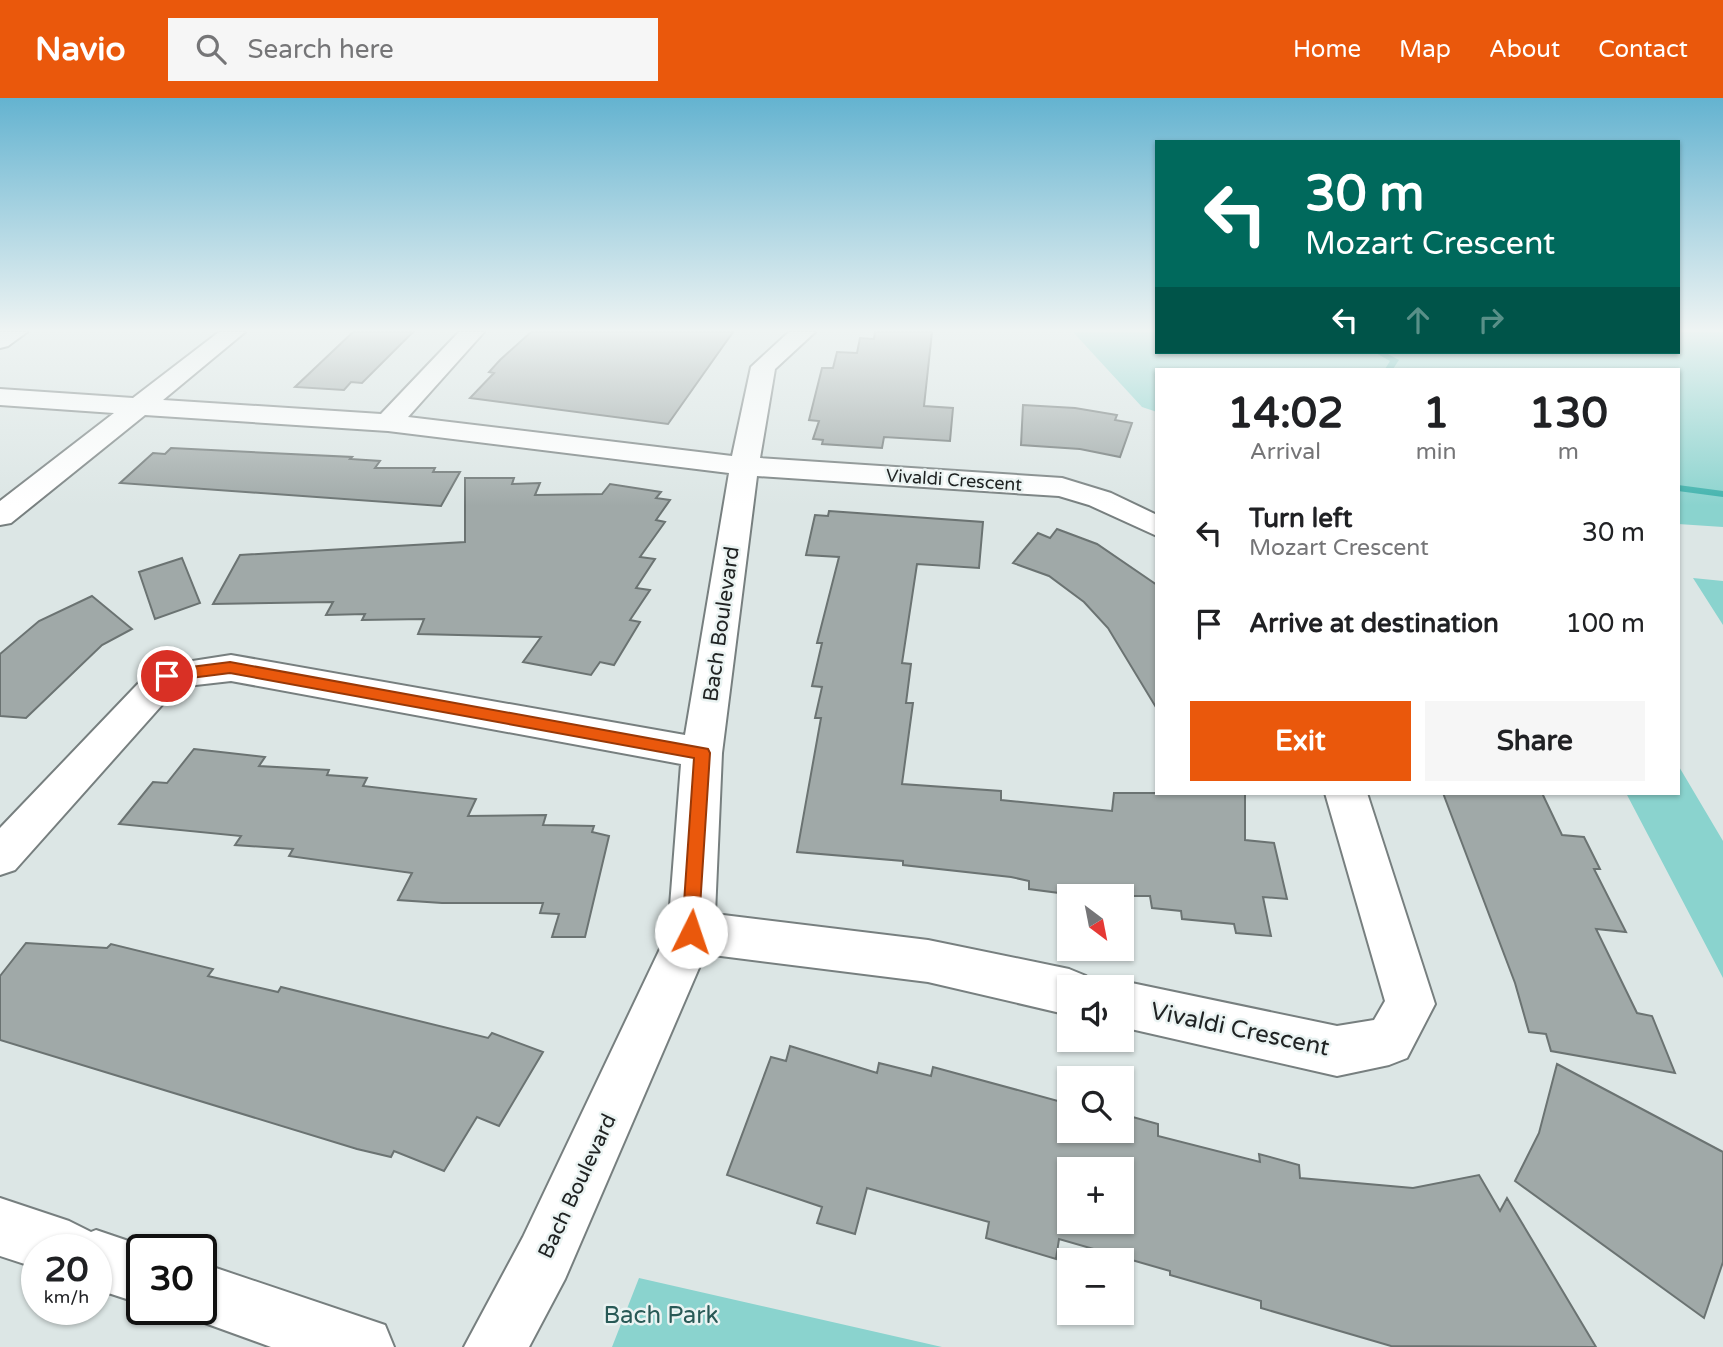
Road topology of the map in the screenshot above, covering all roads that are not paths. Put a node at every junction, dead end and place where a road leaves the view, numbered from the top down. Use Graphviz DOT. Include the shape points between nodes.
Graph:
graph roads {
  1 [pos="156,390"];
  2 [pos="418,390"];
  3 [pos="759,390"];
  4 [pos="0,397"];
  5 [pos="137,405"];
  6 [pos="388,423"];
  7 [pos="744,466"];
  8 [pos="0,516"];
  9 [pos="1155,526"];
  10 [pos="702,753"];
  11 [pos="1347,795"];
  12 [pos="0,857"];
  13 [pos="691,932"];
  14 [pos="1057,989"];
  15 [pos="1134,1007"];
  16 [pos="0,1227"];
  17 [pos="21,1234"];
  18 [pos="217,1298"];
  19 [pos="363,1347"];
  20 [pos="495,1347"];
  1 -- 5 [label="street"];
  2 -- 6 [label="street"];
  3 -- 7 [label="street, Bach Boulevard"];
  4 -- 5 [label="street"];
  5 -- 6 [label="street"];
  5 -- 8 [label="street"];
  6 -- 7 [label="street"];
  7 -- 9 [label="street, Vivaldi Crescent" via="1062,487 1100,499"];
  7 -- 10 [label="street, Bach Boulevard"];
  10 -- 12 [label="street" via="230,668 191,671 167,676"];
  10 -- 13 [label="street, Bach Boulevard"];
  11 -- 15 [label="street, Vivaldi Crescent" via="1410,1004 1389,1041 1337,1051"];
  13 -- 14 [label="street" via="928,961"];
  13 -- 20 [label="street, Bach Boulevard" via="544,1258"];
  16 -- 17 [label="street"];
  18 -- 19 [label="street"];
}
